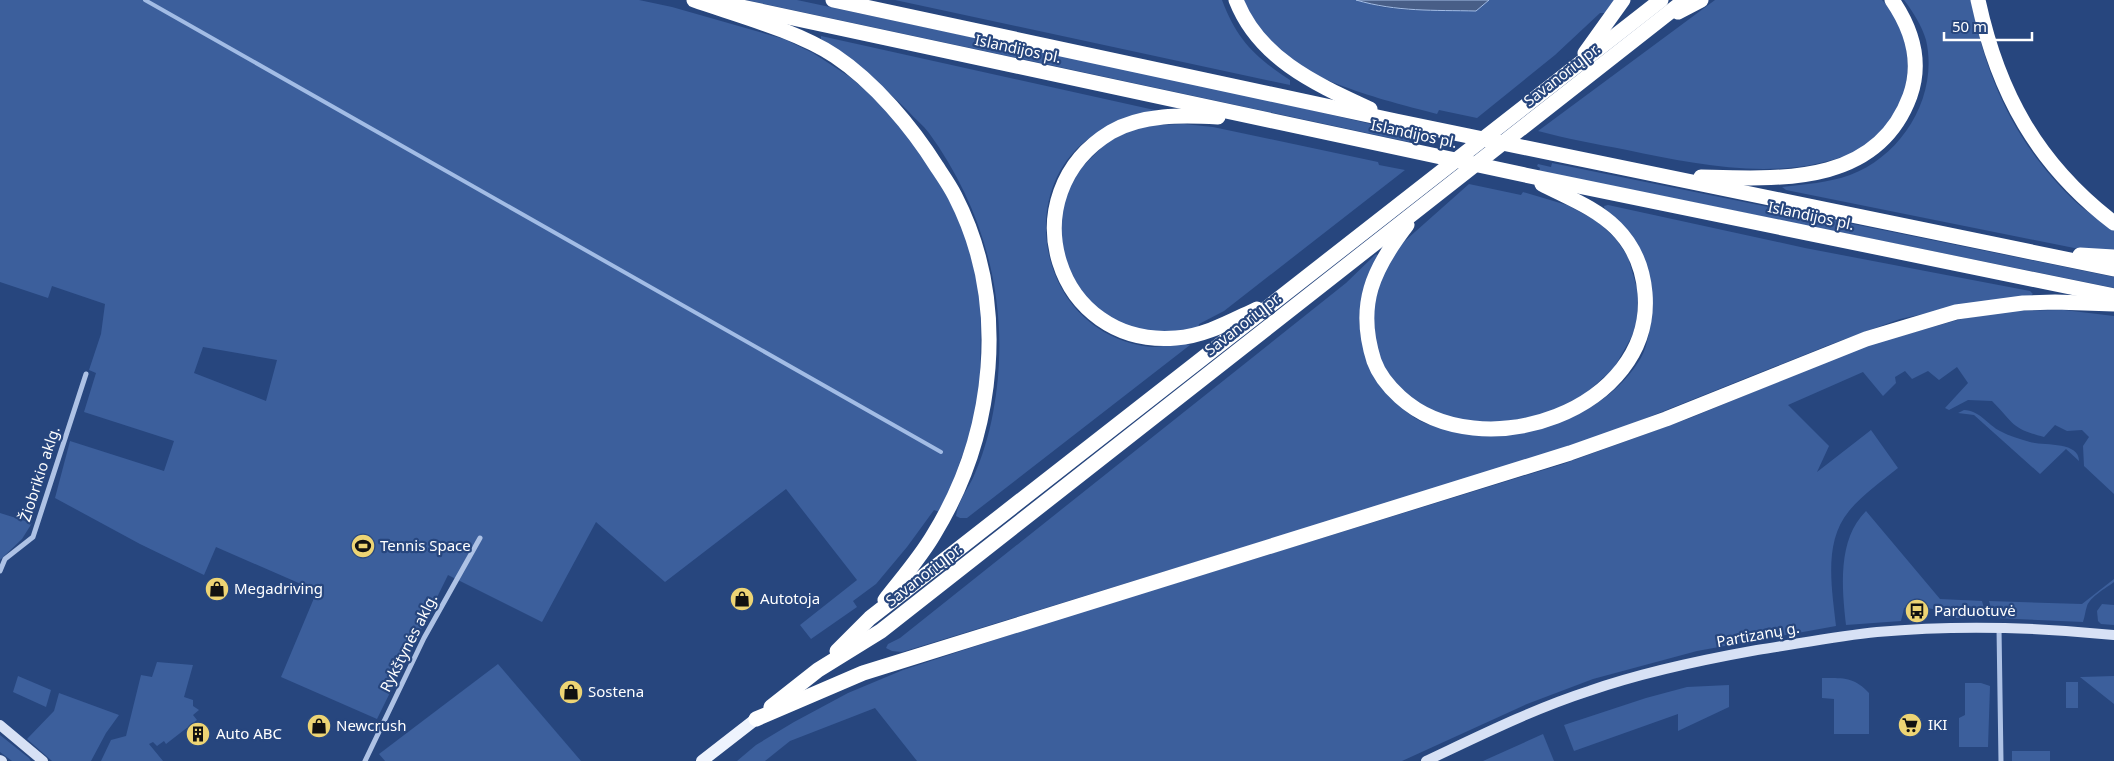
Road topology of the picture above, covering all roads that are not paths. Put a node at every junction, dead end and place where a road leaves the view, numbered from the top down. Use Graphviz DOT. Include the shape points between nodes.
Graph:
graph roads {
  1 [pos="694,0"];
  2 [pos="709,0"];
  3 [pos="832,0"];
  4 [pos="1236,0"];
  5 [pos="1624,0"];
  6 [pos="1661,0"];
  7 [pos="1685,0"];
  8 [pos="1701,0"];
  9 [pos="1892,0"];
  10 [pos="1978,0"];
  11 [pos="1656,22"];
  12 [pos="1571,71"];
  13 [pos="1260,118"];
  14 [pos="1396,121"];
  15 [pos="1525,175"];
  16 [pos="1664,177"];
  17 [pos="1420,208"];
  18 [pos="2114,223"];
  19 [pos="2029,252"];
  20 [pos="2114,257"];
  21 [pos="2114,269"];
  22 [pos="2114,296"];
  23 [pos="1279,299"];
  24 [pos="2114,304"];
  25 [pos="86,374"];
  26 [pos="480,538"];
  27 [pos="0,571"];
  28 [pos="870,618"];
  29 [pos="1999,628"];
  30 [pos="2114,635"];
  31 [pos="818,670"];
  32 [pos="756,719"];
  33 [pos="0,725"];
  34 [pos="43,761"];
  35 [pos="365,761"];
  36 [pos="702,761"];
  37 [pos="1426,761"];
  38 [pos="2001,761"];
  1 -- 28 [label="highway" via="798,38 834,56 865,82 896,110 923,144 955,196 973,238 984,278 990,339 987,390 977,431 962,477 933,536"];
  2 -- 13 [label="highway, Islandijos pl."];
  3 -- 14 [label="highway, Islandijos pl."];
  4 -- 14 [label="highway" via="1260,42 1288,67 1324,88"];
  5 -- 12 [label="highway"];
  6 -- 12 [label="highway, Savanorių pr."];
  7 -- 11 [label="highway, Savanorių pr."];
  8 -- 11 [label="highway"];
  9 -- 16 [label="highway" via="1909,31 1915,50 1916,71 1904,111 1884,140 1842,166 1813,174 1750,178"];
  10 -- 18 [label="highway" via="1993,58 2012,103 2043,153 2085,201"];
  11 -- 17 [label="highway, Savanorių pr."];
  12 -- 23 [label="highway, Savanorių pr."];
  13 -- 15 [label="highway, Islandijos pl."];
  13 -- 23 [label="highway" via="1163,117 1111,132 1090,148 1065,180 1053,231 1060,266 1077,298 1099,320 1124,332 1151,338 1200,335"];
  14 -- 16 [label="highway, Islandijos pl."];
  15 -- 17 [label="highway" via="1597,212 1616,228 1633,252 1644,280 1643,328 1634,353 1605,389 1551,418 1524,426 1501,428 1453,426 1415,410 1385,382 1376,366 1367,336 1368,294 1378,266"];
  15 -- 22 [label="highway, Islandijos pl."];
  16 -- 19 [label="highway, Islandijos pl."];
  17 -- 31 [label="highway, Savanorių pr." via="881,631"];
  19 -- 20 [label="highway"];
  19 -- 21 [label="highway, Islandijos pl."];
  23 -- 28 [label="highway, Savanorių pr."];
  24 -- 32 [label="highway" via="2023,303 1956,312 1866,339 1570,454 879,668"];
  25 -- 27 [label="street, Žiobrikio aklg." via="33,537 5,559"];
  26 -- 35 [label="street, Rykštynės aklg." via="424,638"];
  28 -- 31 [label="highway, Savanorių pr."];
  29 -- 30 [label="street, Partizanų g."];
  29 -- 37 [label="street, Partizanų g." via="1874,632 1684,664 1588,690"];
  29 -- 38 [label="street"];
  31 -- 32 [label="highway, Savanorių pr."];
  32 -- 36 [label="main road, Savanorių pr."];
  33 -- 34 [label="street"];
}
